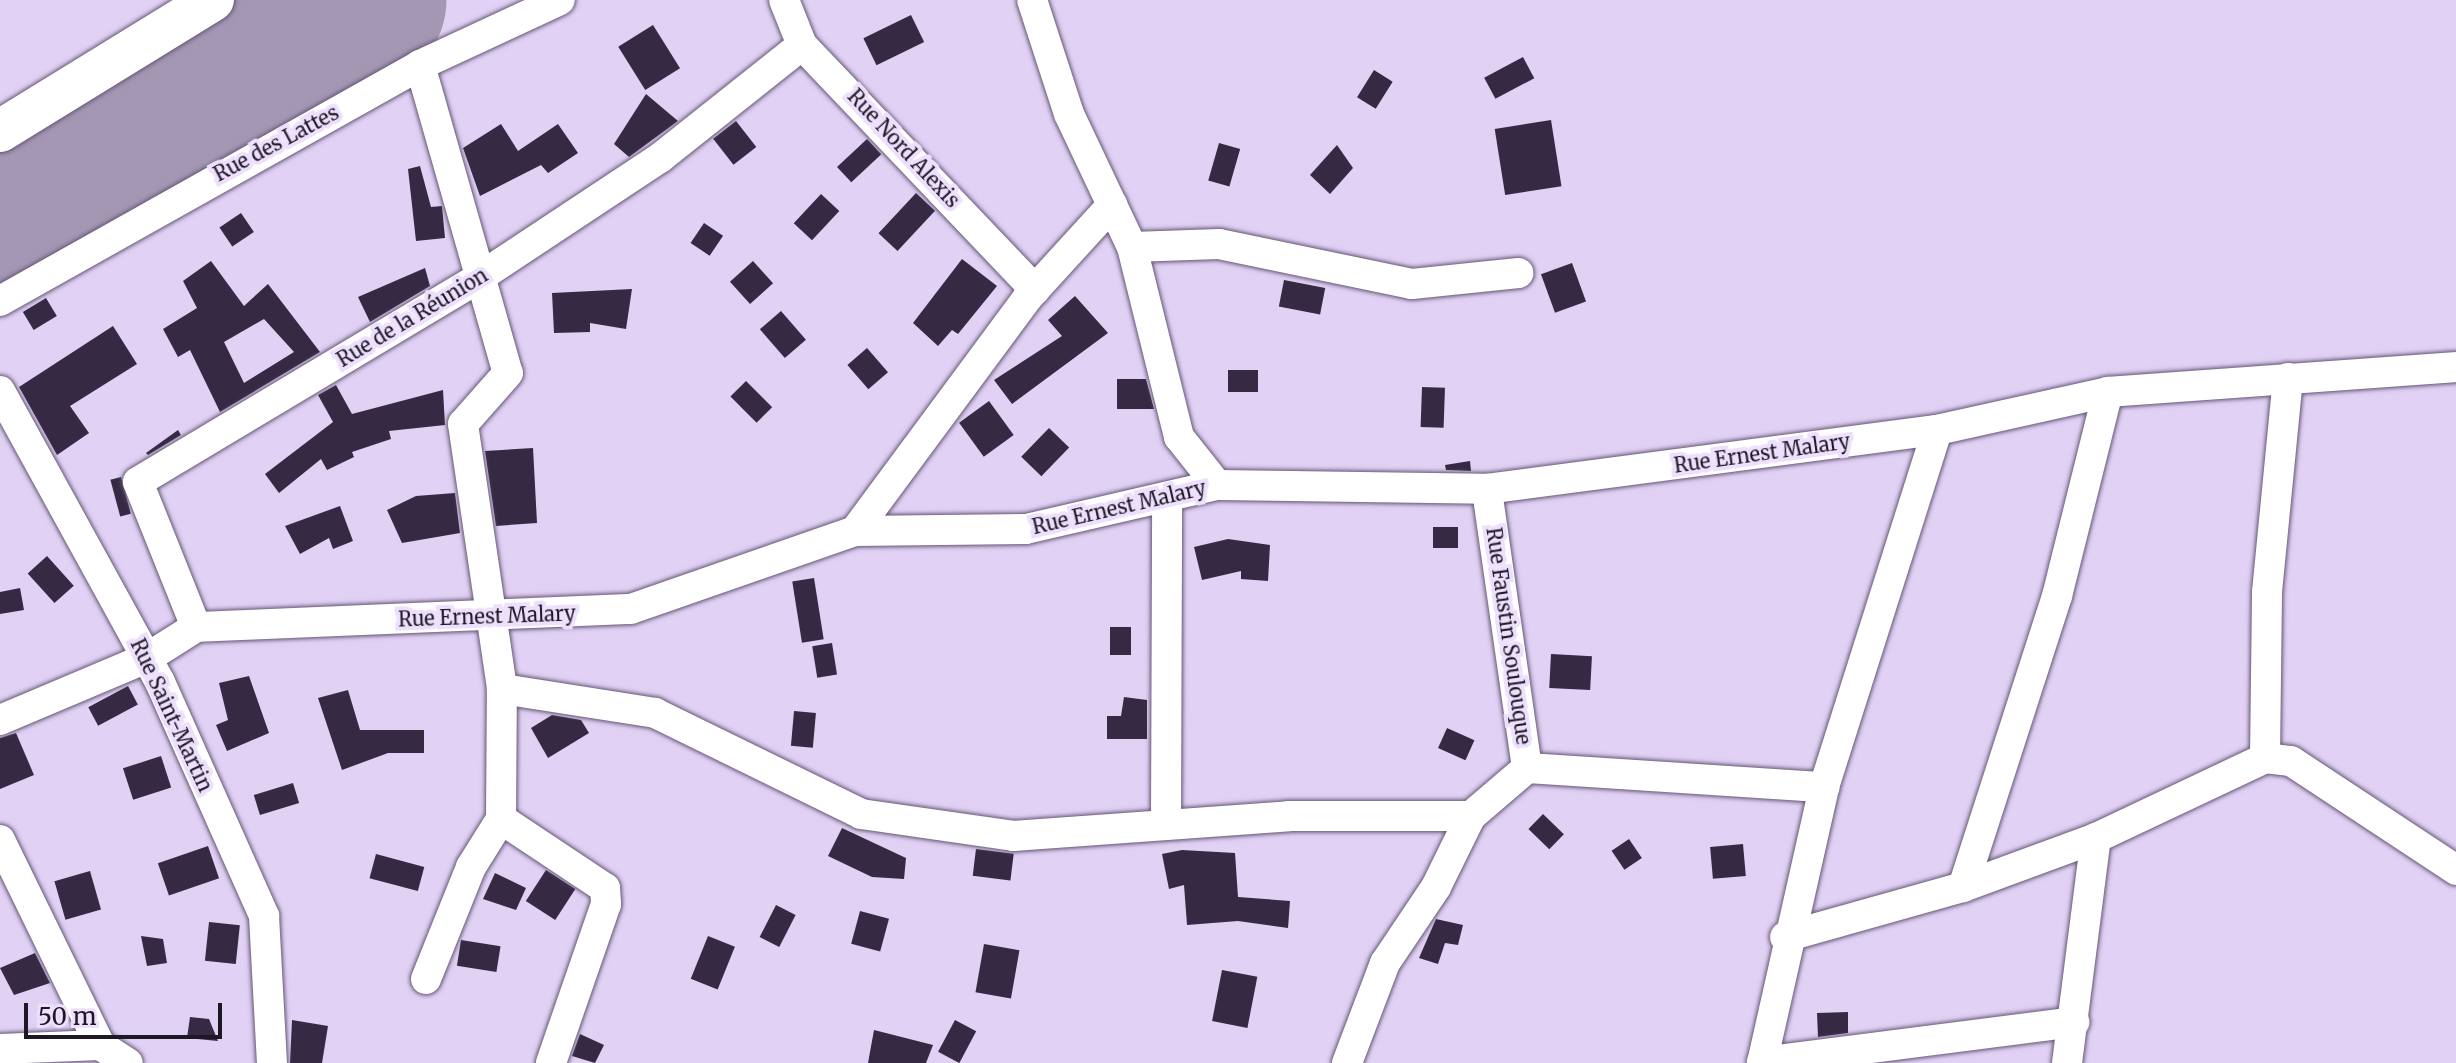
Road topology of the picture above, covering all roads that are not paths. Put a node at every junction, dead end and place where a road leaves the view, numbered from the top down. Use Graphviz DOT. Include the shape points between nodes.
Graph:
graph roads {
  1 [pos="213,0"];
  2 [pos="560,0"];
  3 [pos="784,0"];
  4 [pos="1032,0"];
  5 [pos="802,45"];
  6 [pos="420,65"];
  7 [pos="0,131"];
  8 [pos="1112,205"];
  9 [pos="1132,247"];
  10 [pos="1518,273"];
  11 [pos="480,277"];
  12 [pos="1035,290"];
  13 [pos="0,301"];
  14 [pos="2456,367"];
  15 [pos="2288,378"];
  16 [pos="0,391"];
  17 [pos="2108,392"];
  18 [pos="1937,430"];
  19 [pos="1217,485"];
  20 [pos="1487,489"];
  21 [pos="1167,497"];
  22 [pos="855,531"];
  23 [pos="491,616"];
  24 [pos="196,627"];
  25 [pos="147,658"];
  26 [pos="502,689"];
  27 [pos="0,720"];
  28 [pos="2265,758"];
  29 [pos="1527,768"];
  30 [pos="1824,787"];
  31 [pos="1471,816"];
  32 [pos="501,819"];
  33 [pos="1166,825"];
  34 [pos="2096,838"];
  35 [pos="0,840"];
  36 [pos="2456,870"];
  37 [pos="1963,887"];
  38 [pos="1785,937"];
  39 [pos="426,979"];
  40 [pos="2074,1022"];
  41 [pos="100,1045"];
  42 [pos="0,1049"];
  43 [pos="128,1063"];
  44 [pos="272,1063"];
  45 [pos="551,1063"];
  46 [pos="1347,1063"];
  47 [pos="1762,1063"];
  48 [pos="2067,1063"];
  1 -- 7 [label="main road"];
  2 -- 6 [label="street, Rue des Lattes"];
  3 -- 5 [label="street, Rue Nord Alexis"];
  4 -- 8 [label="street" via="1069,114"];
  5 -- 11 [label="street, Rue de la Réunion" via="660,158"];
  5 -- 12 [label="street, Rue Nord Alexis"];
  6 -- 11 [label="street"];
  6 -- 13 [label="street, Rue des Lattes"];
  8 -- 9 [label="street"];
  8 -- 12 [label="street"];
  9 -- 10 [label="street" via="1219,244 1412,284"];
  9 -- 19 [label="street" via="1175,426"];
  11 -- 23 [label="street" via="508,373 463,424"];
  11 -- 24 [label="street, Rue de la Réunion" via="138,482"];
  12 -- 22 [label="street" via="911,447"];
  14 -- 15 [label="street, Rue Ernest Malary"];
  15 -- 17 [label="street, Rue Ernest Malary"];
  15 -- 28 [label="street" via="2267,592"];
  16 -- 25 [label="street, Rue Saint-Martin"];
  17 -- 18 [label="street, Rue Ernest Malary"];
  17 -- 37 [label="street" via="2057,596"];
  18 -- 20 [label="street, Rue Ernest Malary"];
  18 -- 30 [label="street"];
  19 -- 20 [label="street, Rue Ernest Malary"];
  19 -- 21 [label="street, Rue Ernest Malary"];
  20 -- 29 [label="street, Rue Faustin Soulouque"];
  21 -- 22 [label="street, Rue Ernest Malary" via="1026,529"];
  21 -- 33 [label="street"];
  22 -- 23 [label="street, Rue Ernest Malary" via="631,609"];
  23 -- 24 [label="street, Rue Ernest Malary"];
  23 -- 26 [label="street"];
  24 -- 25 [label="street"];
  25 -- 27 [label="street"];
  25 -- 44 [label="street, Rue Saint-Martin" via="264,916"];
  26 -- 32 [label="street"];
  26 -- 33 [label="street" via="655,713 861,814 1013,836"];
  28 -- 34 [label="street"];
  28 -- 36 [label="street" via="2291,761"];
  29 -- 30 [label="street"];
  29 -- 31 [label="street, Rue Faustin Soulouque"];
  30 -- 38 [label="street"];
  31 -- 33 [label="street"];
  31 -- 46 [label="street, Rue Faustin Soulouque" via="1436,887 1385,963"];
  32 -- 39 [label="street" via="471,867"];
  32 -- 45 [label="street" via="605,888 606,904"];
  34 -- 37 [label="street"];
  34 -- 40 [label="street"];
  35 -- 41 [label="street"];
  37 -- 38 [label="street"];
  38 -- 47 [label="street"];
  40 -- 47 [label="street"];
  40 -- 48 [label="street"];
  41 -- 42 [label="street"];
  41 -- 43 [label="street"];
}
